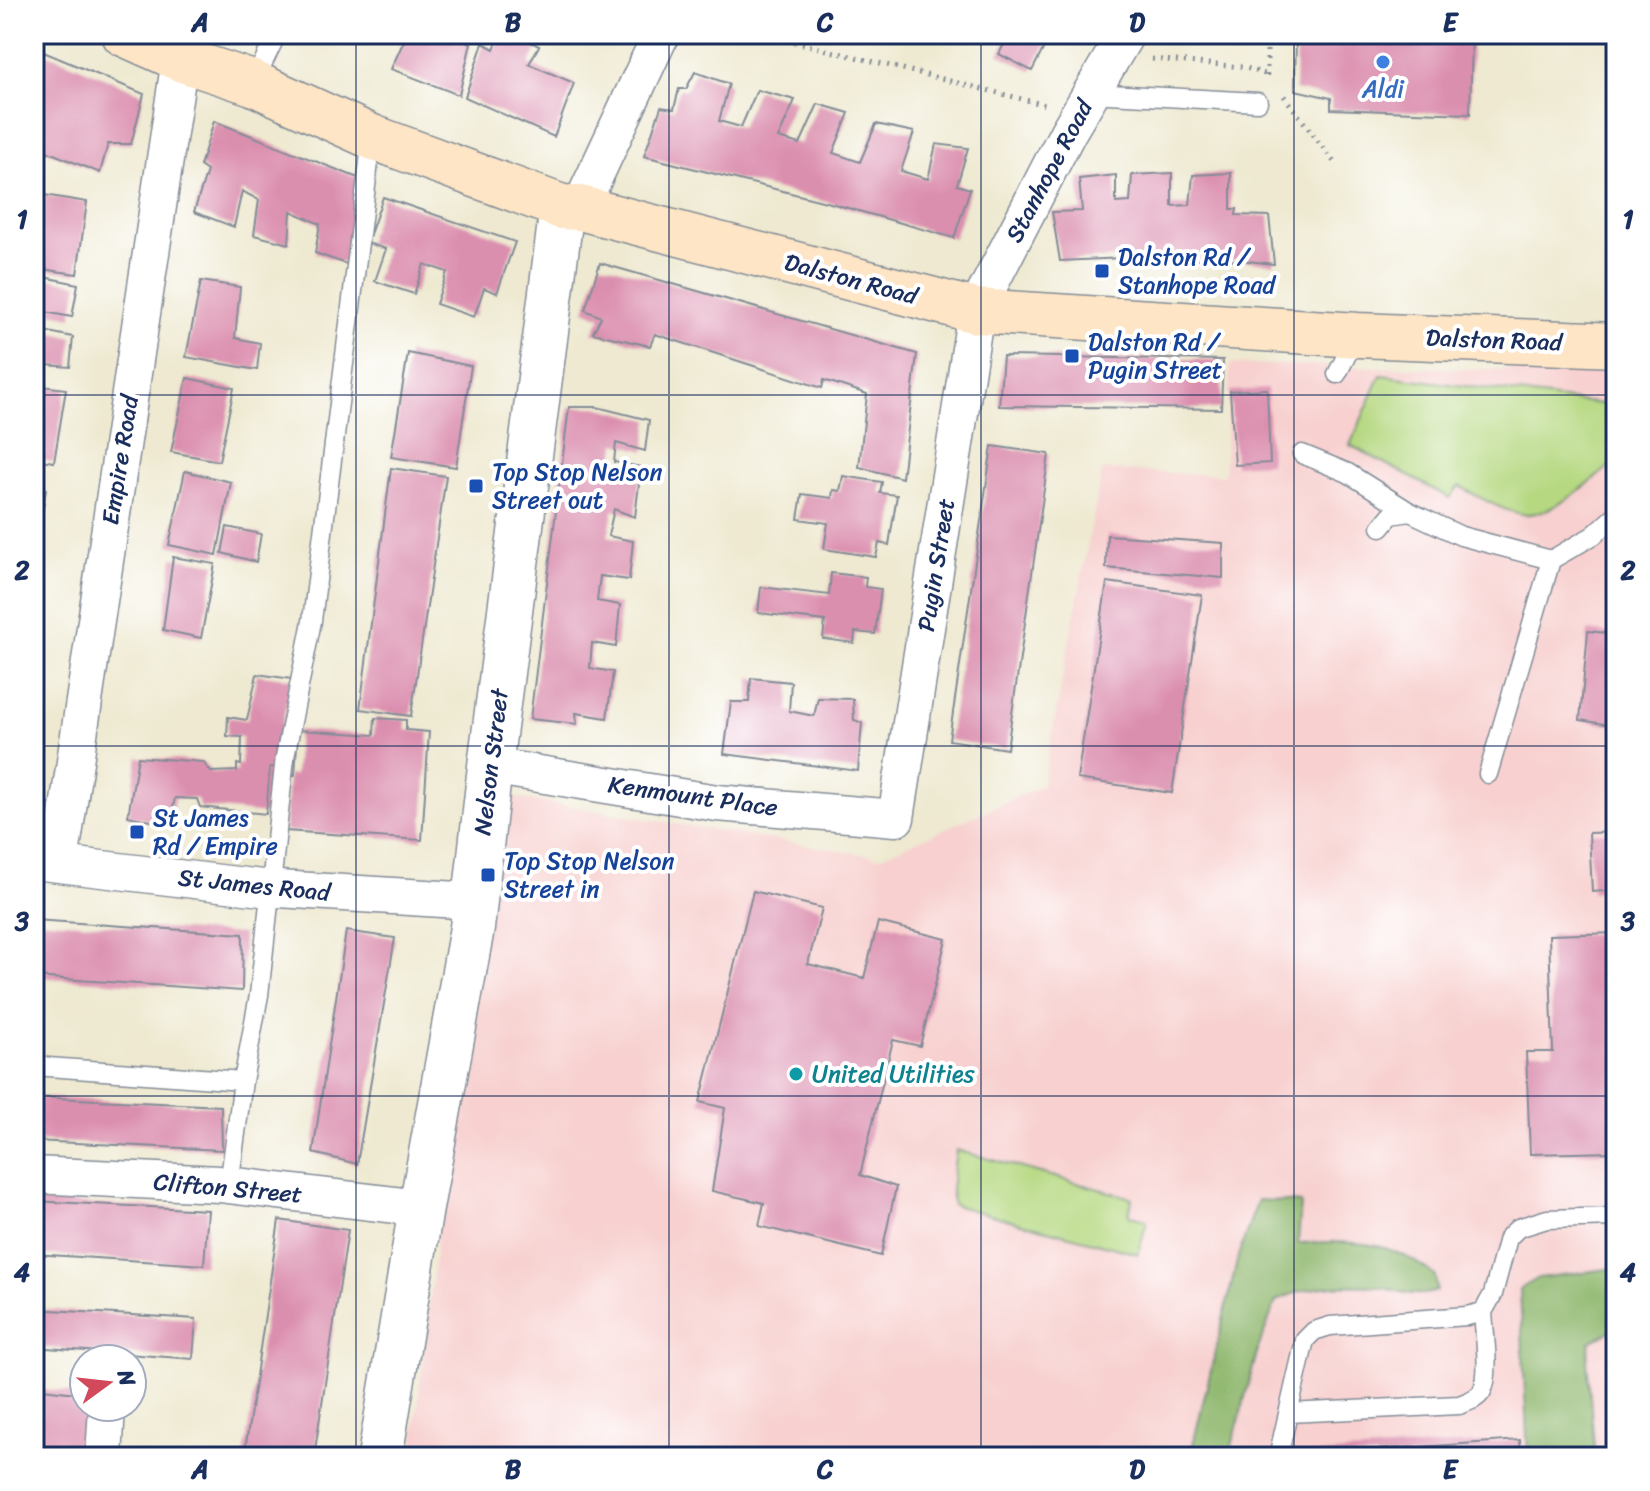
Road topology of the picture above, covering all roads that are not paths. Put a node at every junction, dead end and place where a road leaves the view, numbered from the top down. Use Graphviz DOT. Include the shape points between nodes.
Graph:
graph roads {
  1 [pos="124,34"];
  2 [pos="277,34"];
  3 [pos="661,34"];
  4 [pos="1120,45"];
  5 [pos="180,59"];
  6 [pos="253,83"];
  7 [pos="1258,102"];
  8 [pos="1084,103"];
  9 [pos="372,137"];
  10 [pos="571,207"];
  11 [pos="976,311"];
  12 [pos="1358,335"];
  13 [pos="1616,345"];
  14 [pos="1337,374"];
  15 [pos="1302,454"];
  16 [pos="1410,512"];
  17 [pos="1616,515"];
  18 [pos="1381,527"];
  19 [pos="1551,560"];
  20 [pos="490,766"];
  21 [pos="1488,774"];
  22 [pos="896,818"];
  23 [pos="47,861"];
  24 [pos="270,889"];
  25 [pos="475,901"];
  26 [pos="34,1066"];
  27 [pos="243,1081"];
  28 [pos="34,1175"];
  29 [pos="229,1185"];
  30 [pos="421,1208"];
  31 [pos="1616,1217"];
  32 [pos="1483,1312"];
  33 [pos="1288,1413"];
  34 [pos="106,1423"];
  35 [pos="104,1457"];
  36 [pos="380,1457"];
  37 [pos="1278,1457"];
  1 -- 5 [label="main road, Dalston Road"];
  2 -- 6 [label="lane"];
  3 -- 10 [label="street"];
  4 -- 8 [label="street, Stanhope Road"];
  5 -- 6 [label="main road, Dalston Road"];
  5 -- 23 [label="street, Empire Road"];
  6 -- 9 [label="main road, Dalston Road"];
  7 -- 8 [label="lane"];
  8 -- 11 [label="street, Stanhope Road"];
  9 -- 10 [label="main road, Dalston Road"];
  9 -- 24 [label="lane" via="312,621 285,757"];
  10 -- 11 [label="main road, Dalston Road"];
  10 -- 20 [label="street, Nelson Street"];
  11 -- 12 [label="main road, Dalston Road"];
  11 -- 22 [label="street, Pugin Street"];
  12 -- 13 [label="main road, Dalston Road"];
  12 -- 14 [label="lane"];
  15 -- 16 [label="lane" via="1348,473"];
  16 -- 18 [label="lane" via="1391,515"];
  16 -- 19 [label="lane" via="1461,536"];
  17 -- 19 [label="lane"];
  19 -- 21 [label="lane"];
  20 -- 22 [label="street, Kenmount Place" via="717,803"];
  20 -- 25 [label="street, Nelson Street"];
  23 -- 24 [label="street, St James Road"];
  24 -- 25 [label="street, St James Road"];
  24 -- 27 [label="lane"];
  25 -- 30 [label="street, Nelson Street"];
  26 -- 27 [label="lane"];
  27 -- 29 [label="lane"];
  28 -- 29 [label="street, Clifton Street"];
  29 -- 30 [label="street, Clifton Street"];
  30 -- 36 [label="street, Nelson Street"];
  31 -- 32 [label="lane" via="1547,1219 1518,1228 1508,1238"];
  32 -- 33 [label="lane" via="1314,1331 1305,1340"];
  32 -- 33 [label="lane" via="1485,1377 1475,1398 1459,1405"];
  33 -- 37 [label="lane"];
  34 -- 35 [label="street"];
}
